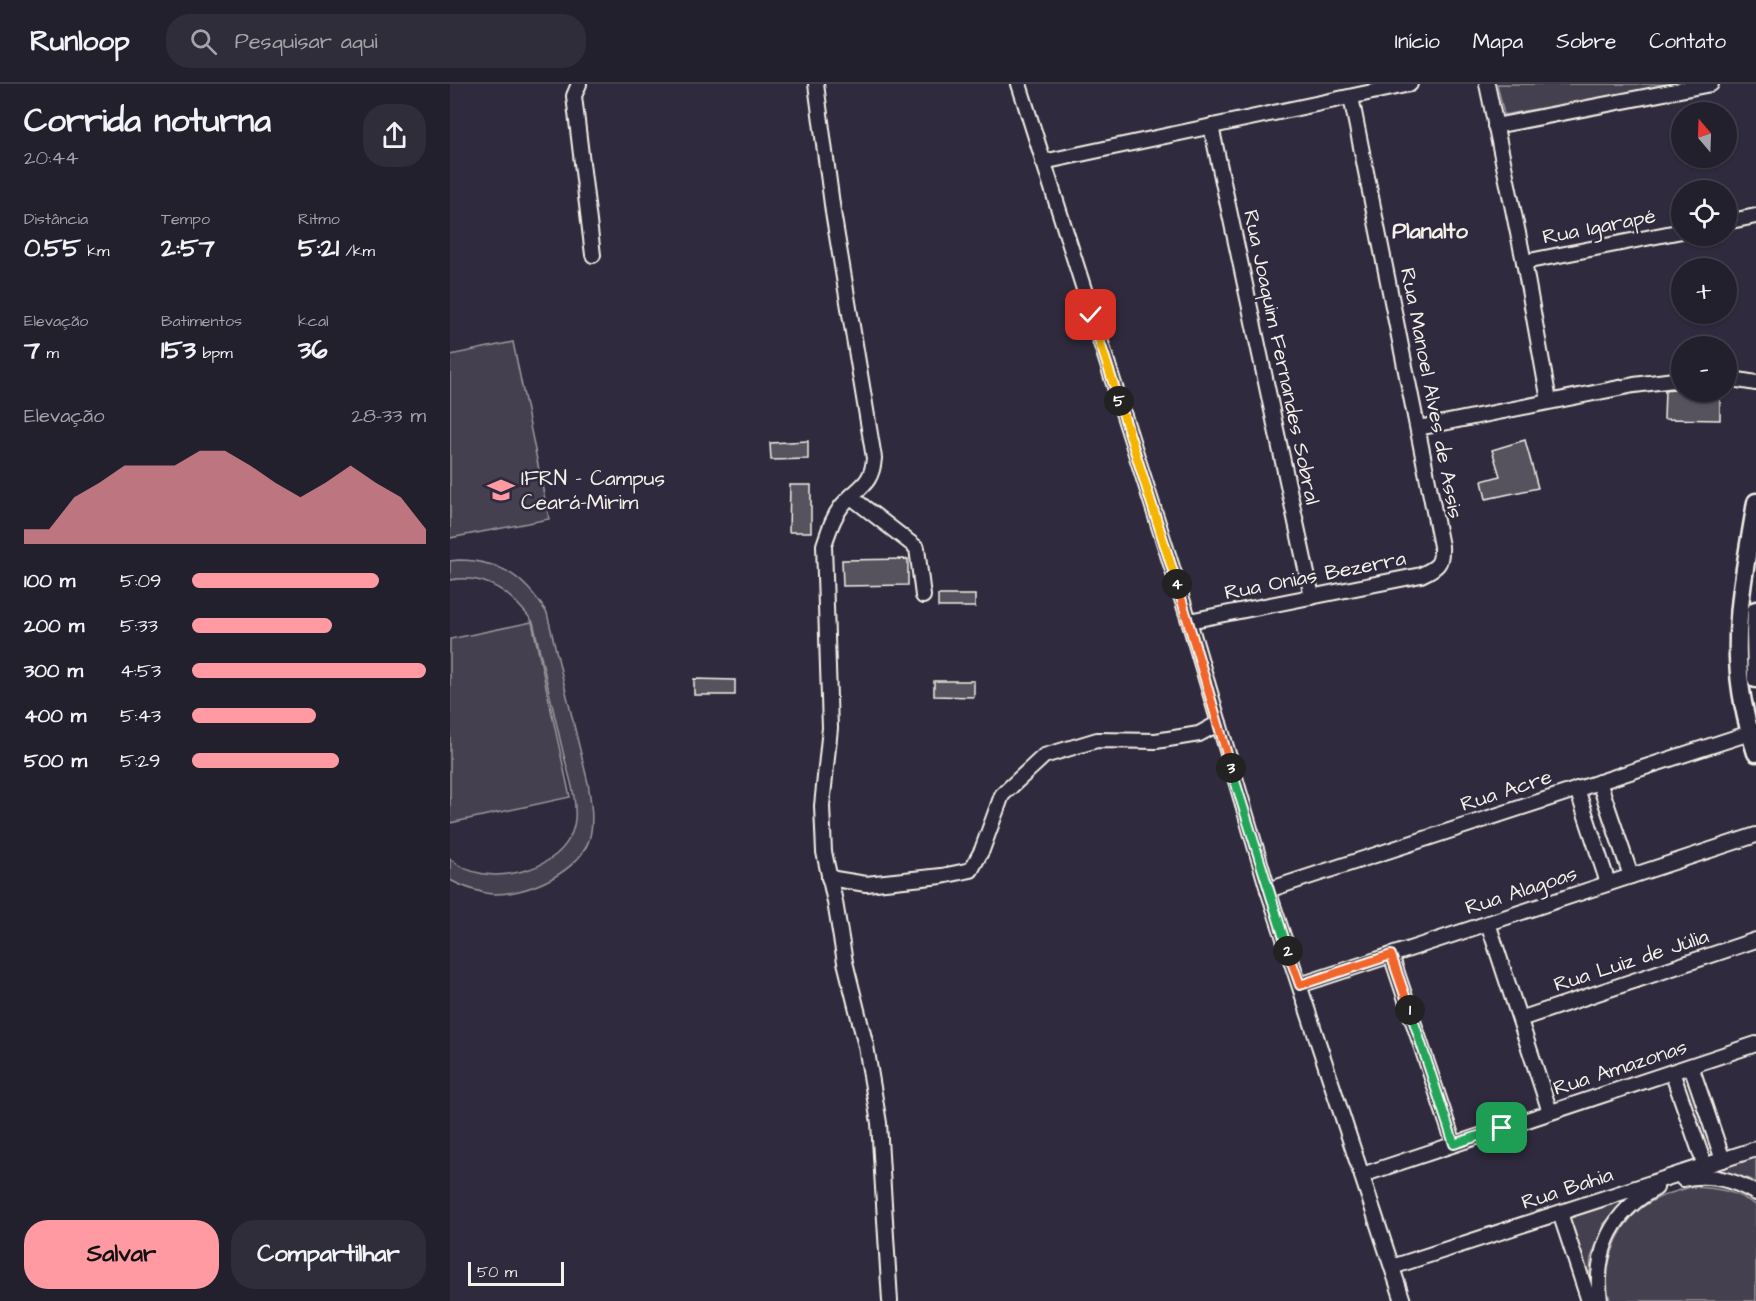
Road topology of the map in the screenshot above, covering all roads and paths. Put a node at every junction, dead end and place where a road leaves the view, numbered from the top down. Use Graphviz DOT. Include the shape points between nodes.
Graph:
graph roads {
  1 [pos="579,84"];
  2 [pos="816,84"];
  3 [pos="1019,84"];
  4 [pos="1486,84"];
  5 [pos="1711,84"];
  6 [pos="1405,85"];
  7 [pos="1351,97"];
  8 [pos="1212,126"];
  9 [pos="1495,126"];
  10 [pos="1043,162"];
  11 [pos="1756,216"];
  12 [pos="1737,220"];
  13 [pos="1671,233"];
  14 [pos="593,255"];
  15 [pos="1524,262"];
  16 [pos="1671,380"];
  17 [pos="1737,380"];
  18 [pos="1756,383"];
  19 [pos="1549,401"];
  20 [pos="1418,428"];
  21 [pos="851,497"];
  22 [pos="1756,502"];
  23 [pos="1442,557"];
  24 [pos="923,596"];
  25 [pos="1311,597"];
  26 [pos="1756,610"];
  27 [pos="1189,621"];
  28 [pos="1752,628"];
  29 [pos="1756,679"];
  30 [pos="1219,723"];
  31 [pos="1753,732"];
  32 [pos="1756,753"];
  33 [pos="1599,782"];
  34 [pos="1577,789"];
  35 [pos="1756,835"];
  36 [pos="1630,876"];
  37 [pos="829,878"];
  38 [pos="1608,883"];
  39 [pos="1268,890"];
  40 [pos="1488,923"];
  41 [pos="1756,940"];
  42 [pos="1391,955"];
  43 [pos="1300,985"];
  44 [pos="1520,1019"];
  45 [pos="1756,1044"];
  46 [pos="1691,1066"];
  47 [pos="1672,1072"];
  48 [pos="1550,1112"];
  49 [pos="1454,1144"];
  50 [pos="1756,1149"];
  51 [pos="1723,1160"];
  52 [pos="1705,1166"];
  53 [pos="1362,1175"];
  54 [pos="1664,1181"];
  55 [pos="1756,1193"];
  56 [pos="1560,1213"];
  57 [pos="1392,1267"];
  58 [pos="890,1301"];
  59 [pos="1402,1301"];
  60 [pos="1590,1301"];
  61 [pos="1600,1301"];
  1 -- 14 [label="street" via="574,96"];
  2 -- 21 [label="street" via="874,458 870,478"];
  3 -- 10 [label="street"];
  4 -- 9 [label="street"];
  5 -- 9 [label="street"];
  6 -- 7 [label="street"];
  7 -- 8 [label="street"];
  7 -- 20 [label="street, Rua Manoel Alves de Assis"];
  8 -- 10 [label="street"];
  8 -- 25 [label="street, Rua Joaquim Fernandes Sobral"];
  9 -- 15 [label="street"];
  10 -- 27 [label="street"];
  11 -- 12 [label="street"];
  13 -- 15 [label="street, Rua Igarapé"];
  15 -- 19 [label="street"];
  16 -- 19 [label="street"];
  17 -- 18 [label="street"];
  19 -- 20 [label="street"];
  20 -- 23 [label="street, Rua Manoel Alves de Assis"];
  21 -- 24 [label="street" via="917,548"];
  21 -- 37 [label="street" via="831,522 824,545 830,728 822,806"];
  22 -- 28 [label="street" via="1740,605"];
  23 -- 25 [label="street, Rua Onias Bezerra" via="1432,570 1421,575"];
  25 -- 27 [label="street, Rua Onias Bezerra"];
  26 -- 28 [label="street"];
  27 -- 30 [label="street"];
  28 -- 29 [label="street"];
  28 -- 31 [label="street" via="1737,657 1741,695"];
  30 -- 37 [label="street" via="1199,734 1156,741 1097,740 1044,756 1002,795 971,870 866,884"];
  30 -- 39 [label="street"];
  31 -- 32 [label="street"];
  31 -- 33 [label="street, Rua Acre"];
  33 -- 34 [label="street, Rua Acre"];
  33 -- 36 [label="street"];
  34 -- 38 [label="street"];
  34 -- 39 [label="street, Rua Acre"];
  35 -- 36 [label="street, Rua Alagoas"];
  36 -- 38 [label="street, Rua Alagoas"];
  37 -- 58 [label="street" via="879,1123"];
  38 -- 40 [label="street, Rua Alagoas"];
  39 -- 43 [label="street"];
  40 -- 42 [label="street, Rua Alagoas"];
  40 -- 44 [label="street"];
  41 -- 44 [label="street, Rua Luiz de Júlia"];
  42 -- 43 [label="street, Rua Alagoas"];
  42 -- 49 [label="street"];
  43 -- 53 [label="street"];
  44 -- 48 [label="street"];
  45 -- 46 [label="street, Rua Amazonas"];
  46 -- 47 [label="street, Rua Amazonas"];
  46 -- 51 [label="street"];
  47 -- 48 [label="street, Rua Amazonas"];
  47 -- 52 [label="street"];
  48 -- 49 [label="street, Rua Amazonas"];
  49 -- 53 [label="street, Rua Amazonas"];
  50 -- 51 [label="street, Rua Bahia"];
  51 -- 52 [label="street, Rua Bahia"];
  52 -- 54 [label="street, Rua Bahia"];
  53 -- 57 [label="street"];
  54 -- 55 [label="street" via="1717,1178"];
  54 -- 56 [label="street, Rua Bahia"];
  54 -- 61 [label="street" via="1630,1206 1610,1232 1601,1256"];
  56 -- 57 [label="street, Rua Bahia"];
  56 -- 60 [label="street"];
  57 -- 59 [label="street"];
}
